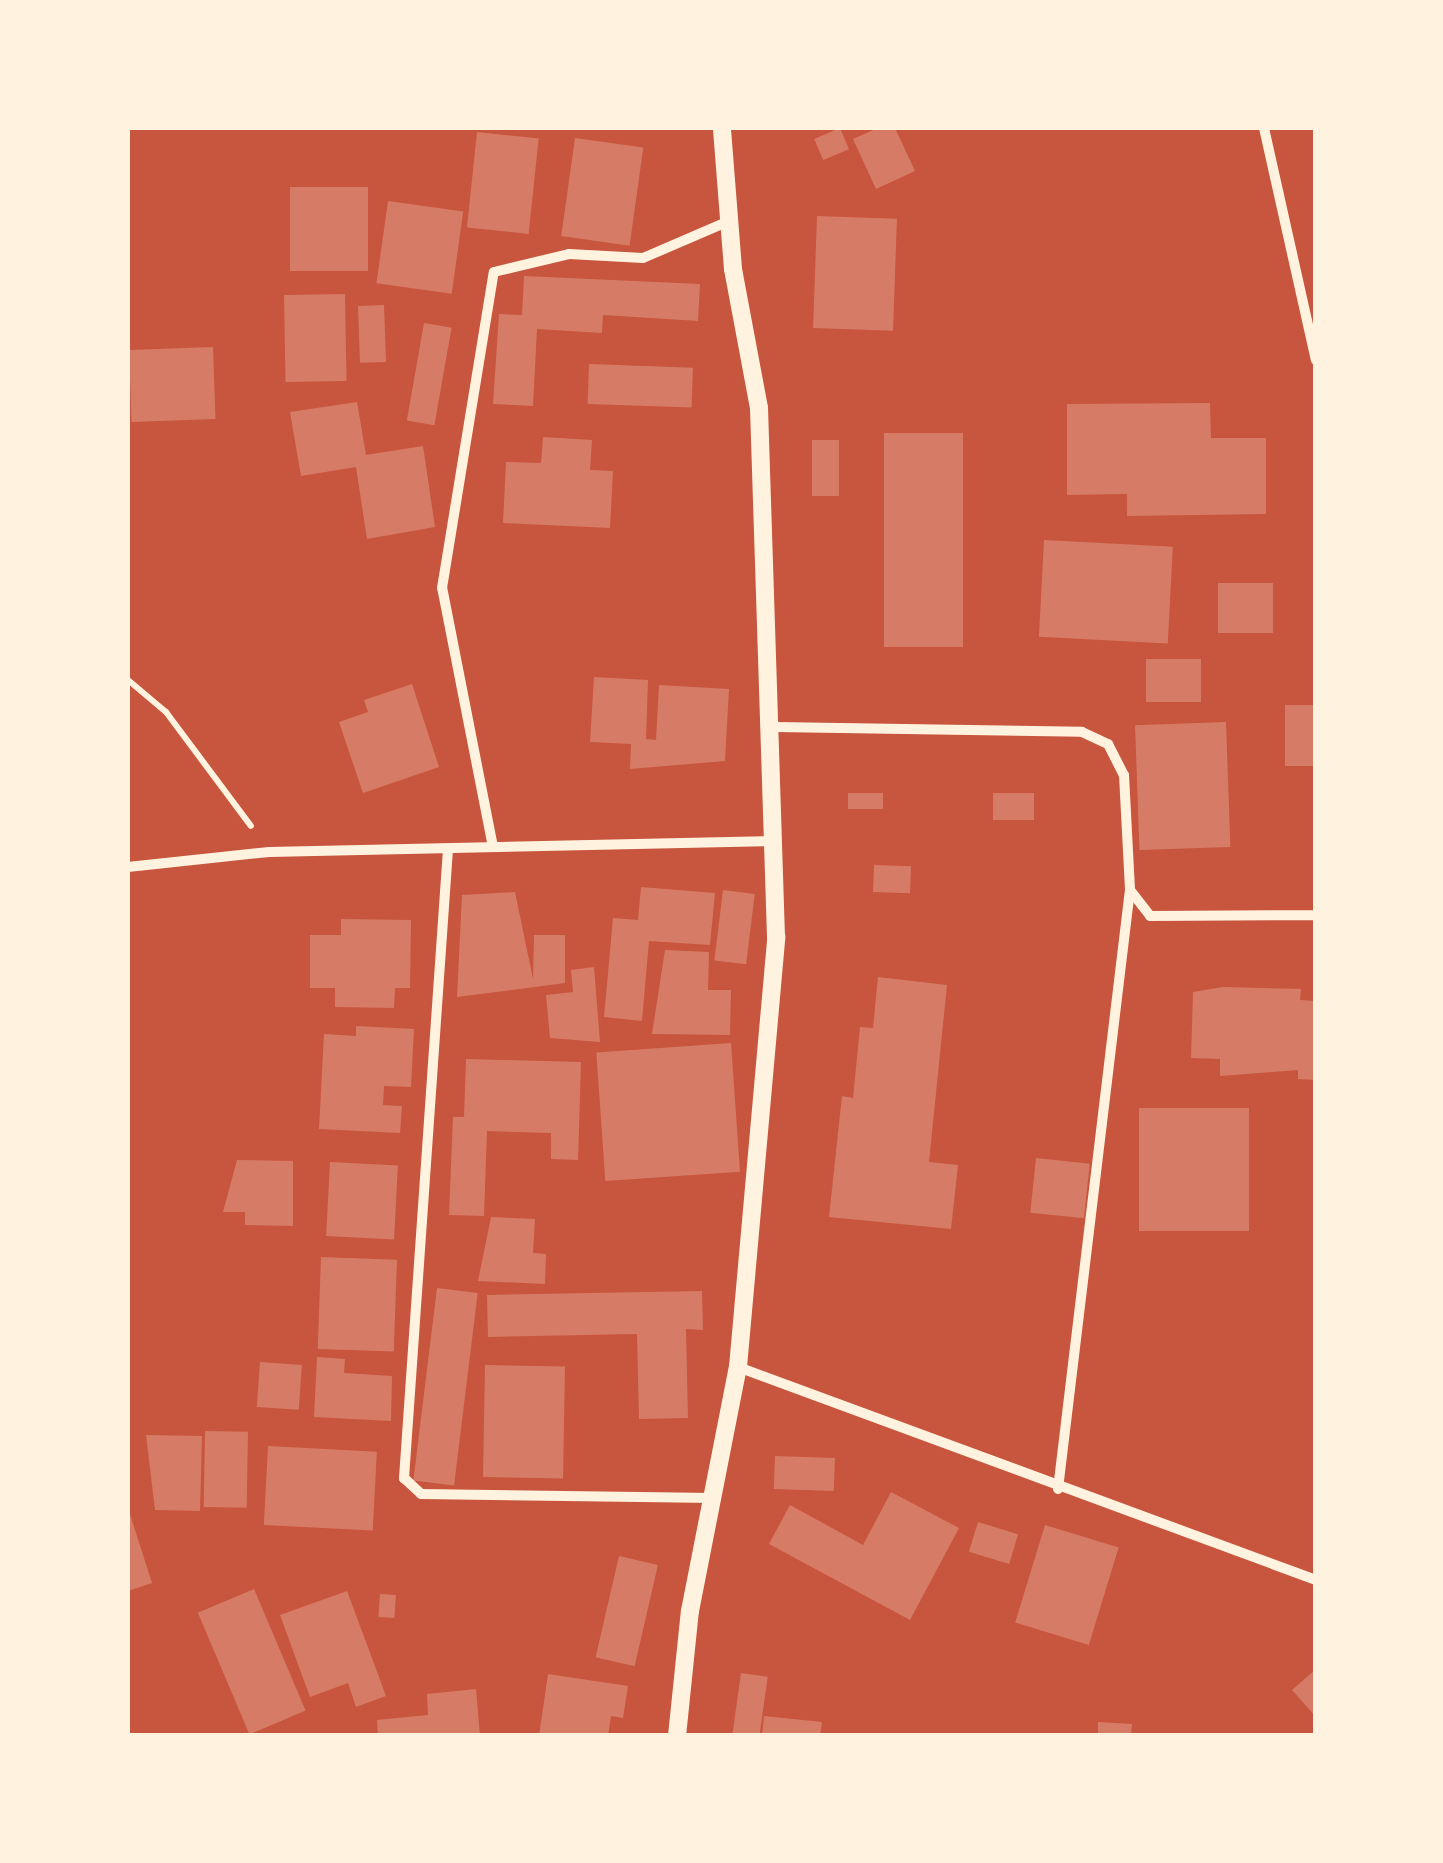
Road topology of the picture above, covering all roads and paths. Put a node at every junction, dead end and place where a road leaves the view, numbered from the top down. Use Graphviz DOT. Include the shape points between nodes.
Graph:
graph roads {
  1 [pos="722,128"];
  2 [pos="1264,128"];
  3 [pos="729,221"];
  4 [pos="1316,360"];
  5 [pos="128,680"];
  6 [pos="774,727"];
  7 [pos="774,842"];
  8 [pos="493,847"];
  9 [pos="448,849"];
  10 [pos="269,852"];
  11 [pos="128,868"];
  12 [pos="1130,890"];
  13 [pos="1316,916"];
  14 [pos="738,1367"];
  15 [pos="1058,1489"];
  16 [pos="715,1498"];
  17 [pos="1316,1580"];
  18 [pos="677,1736"];
  1 -- 3 [label="street"];
  2 -- 4 [label="street"];
  3 -- 6 [label="street" via="759,408"];
  3 -- 8 [label="street" via="643,258 569,254 494,272 442,588"];
  5 -- 10 [label="path" via="166,712"];
  6 -- 7 [label="street"];
  6 -- 12 [label="street" via="1082,732 1108,744 1124,775"];
  7 -- 8 [label="street"];
  7 -- 14 [label="street" via="771,1026"];
  8 -- 9 [label="street"];
  9 -- 10 [label="street"];
  9 -- 16 [label="street" via="404,1478 420,1494"];
  10 -- 11 [label="street"];
  12 -- 13 [label="street" via="1150,916"];
  12 -- 15 [label="street"];
  14 -- 15 [label="street"];
  14 -- 16 [label="street"];
  15 -- 17 [label="street"];
  16 -- 18 [label="street" via="690,1611"];
}
